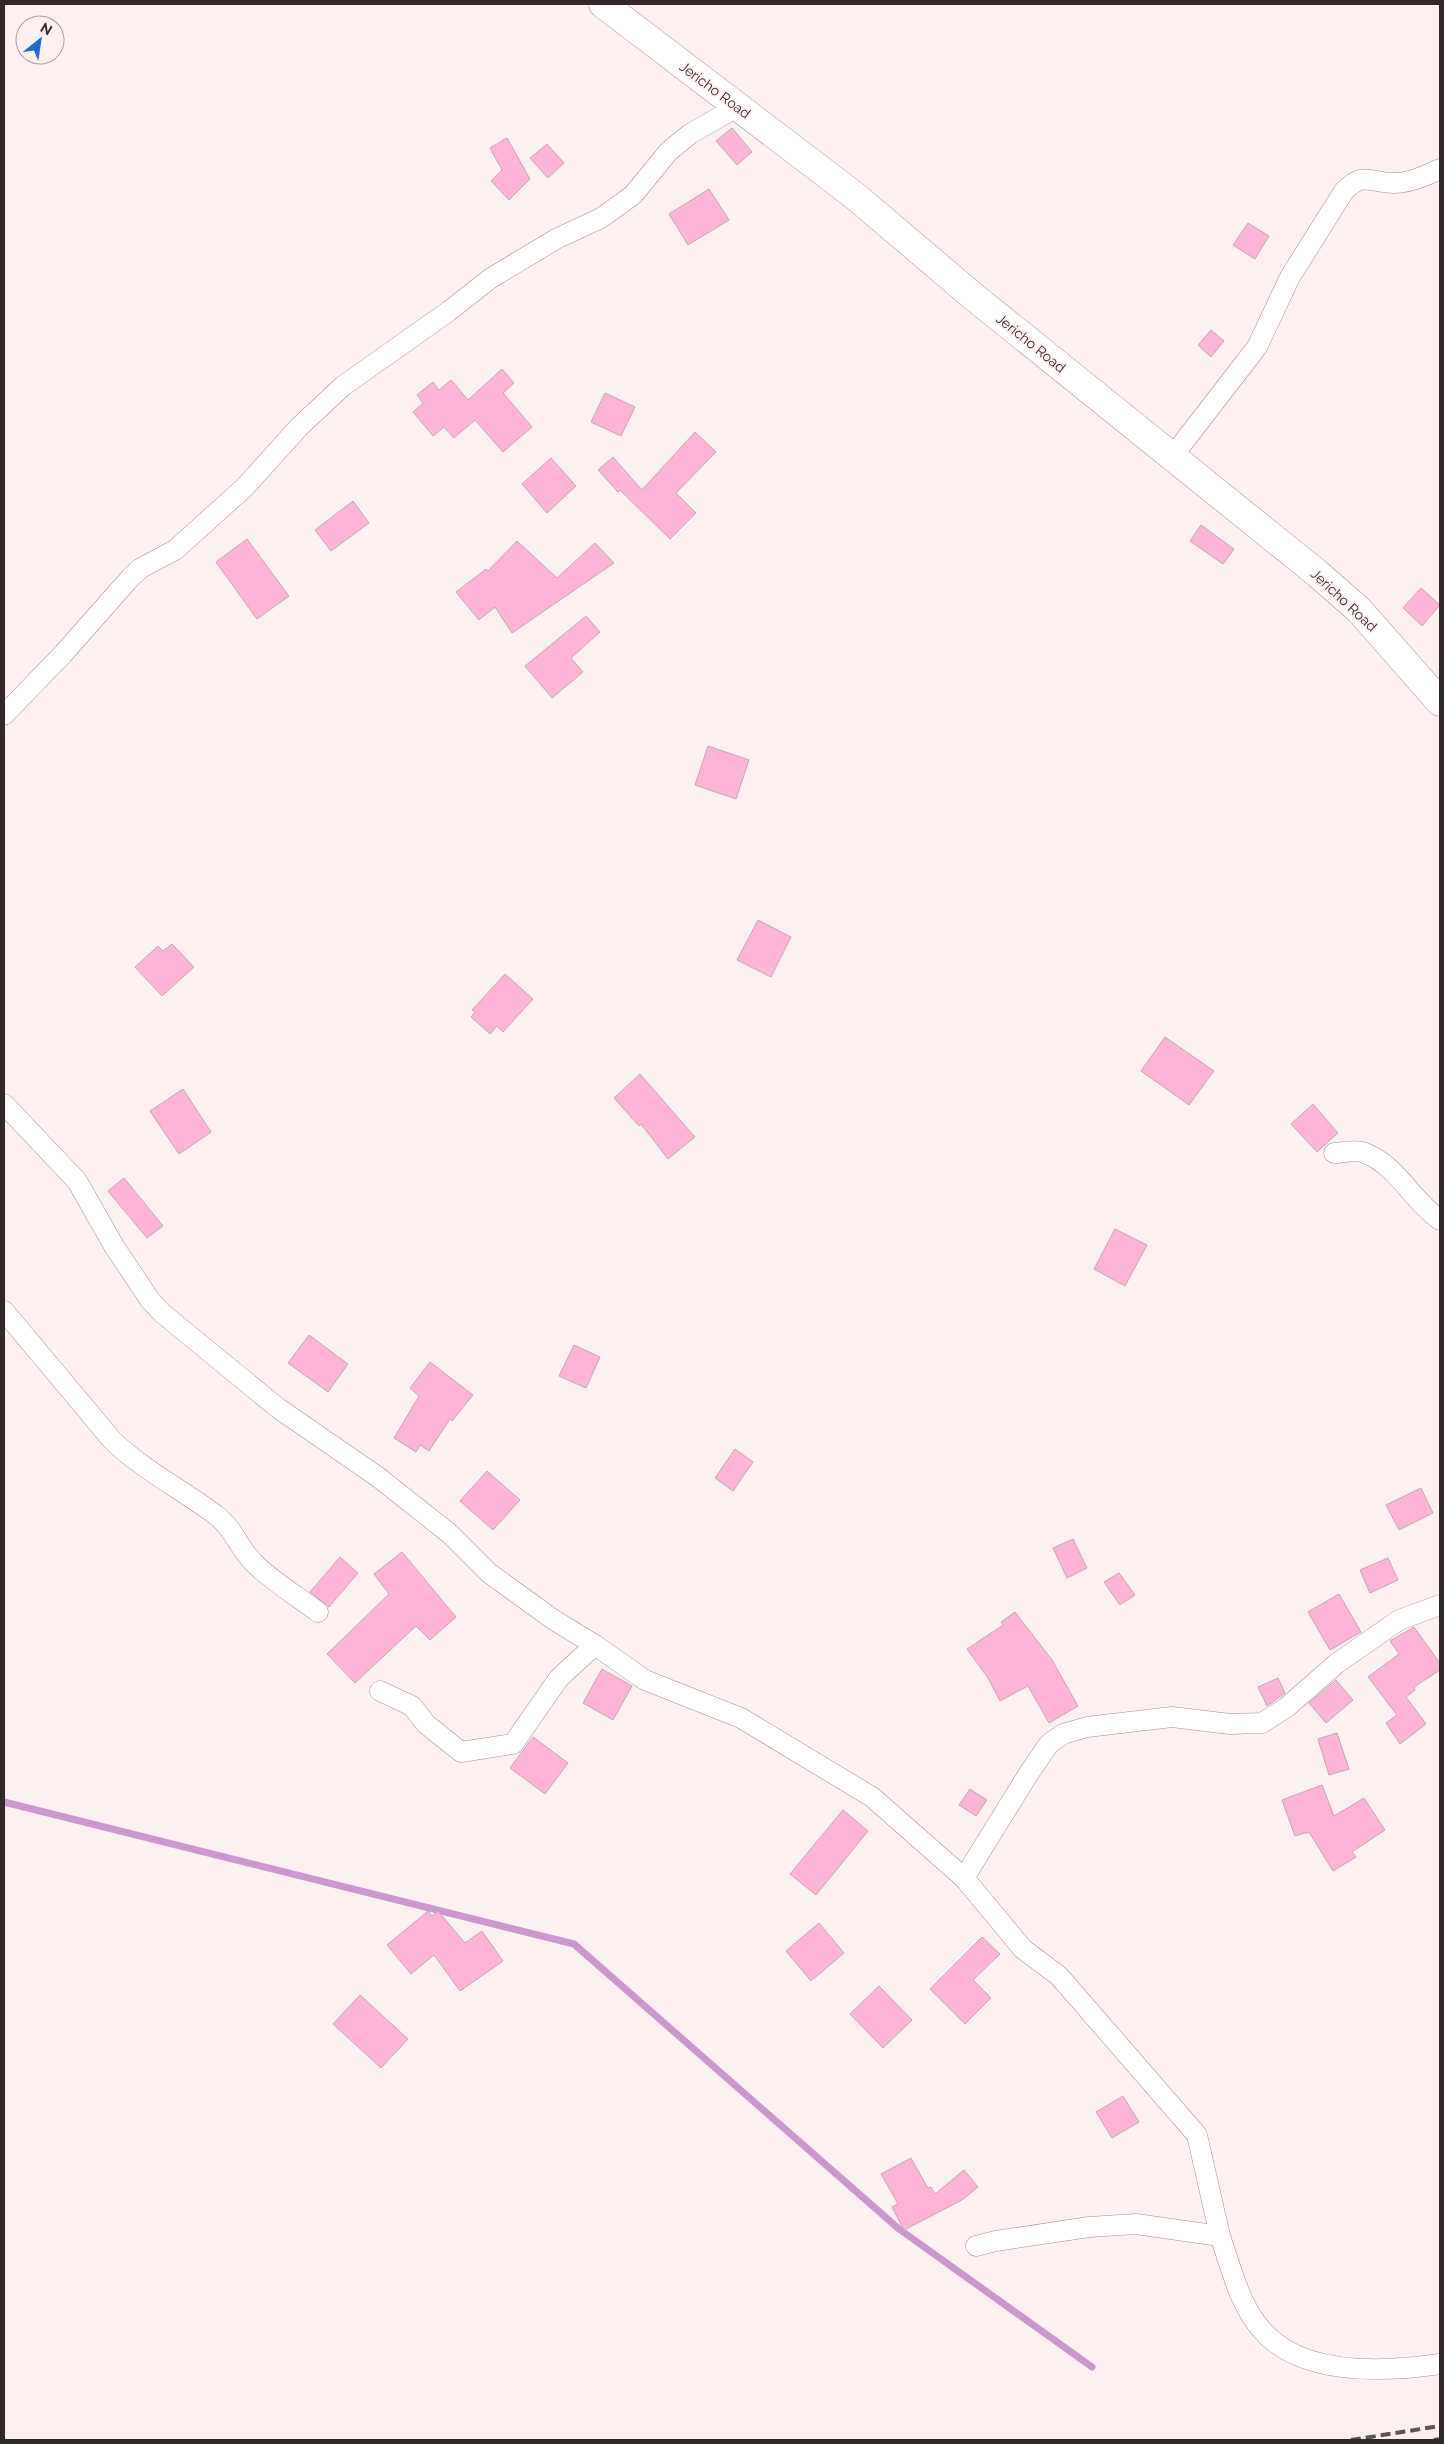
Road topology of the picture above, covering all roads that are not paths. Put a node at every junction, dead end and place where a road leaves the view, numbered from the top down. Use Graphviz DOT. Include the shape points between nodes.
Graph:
graph roads {
  1 [pos="603,4"];
  2 [pos="738,107"];
  3 [pos="1440,168"];
  4 [pos="1172,457"];
  5 [pos="1440,702"];
  6 [pos="4,715"];
  7 [pos="4,1104"];
  8 [pos="1334,1153"];
  9 [pos="1440,1220"];
  10 [pos="4,1311"];
  11 [pos="1440,1605"];
  12 [pos="318,1612"];
  13 [pos="595,1645"];
  14 [pos="380,1691"];
  15 [pos="964,1878"];
  16 [pos="1220,2236"];
  17 [pos="976,2246"];
  18 [pos="1440,2364"];
  1 -- 2 [label="street, Jericho Road"];
  2 -- 4 [label="street, Jericho Road" via="855,196"];
  2 -- 6 [label="street" via="690,134 669,151 633,196 601,218 556,239 491,278 343,386 299,427 245,487 175,550 131,577"];
  3 -- 4 [label="street" via="1422,177 1395,183 1361,178 1344,191 1290,277 1257,347"];
  4 -- 5 [label="street, Jericho Road" via="1359,610"];
  7 -- 13 [label="street" via="77,1181 105,1233 162,1313 278,1408 378,1477 450,1534 489,1574"];
  8 -- 9 [label="street" via="1364,1152 1394,1172"];
  10 -- 12 [label="street" via="118,1446 232,1529 240,1546 254,1563"];
  11 -- 15 [label="street" via="1399,1620 1336,1664 1287,1707 1262,1723 1230,1724 1172,1717 1087,1727 1063,1734 1049,1744 1029,1773"];
  13 -- 14 [label="street" via="559,1678 513,1744 486,1750 461,1752 426,1724 412,1706"];
  13 -- 15 [label="street" via="645,1680 741,1718 872,1797"];
  15 -- 16 [label="street" via="1023,1949 1059,1976 1197,2135"];
  16 -- 17 [label="street" via="1136,2224 1090,2227"];
  16 -- 18 [label="street" via="1244,2303 1261,2330 1282,2347 1311,2361 1350,2369"];
}
